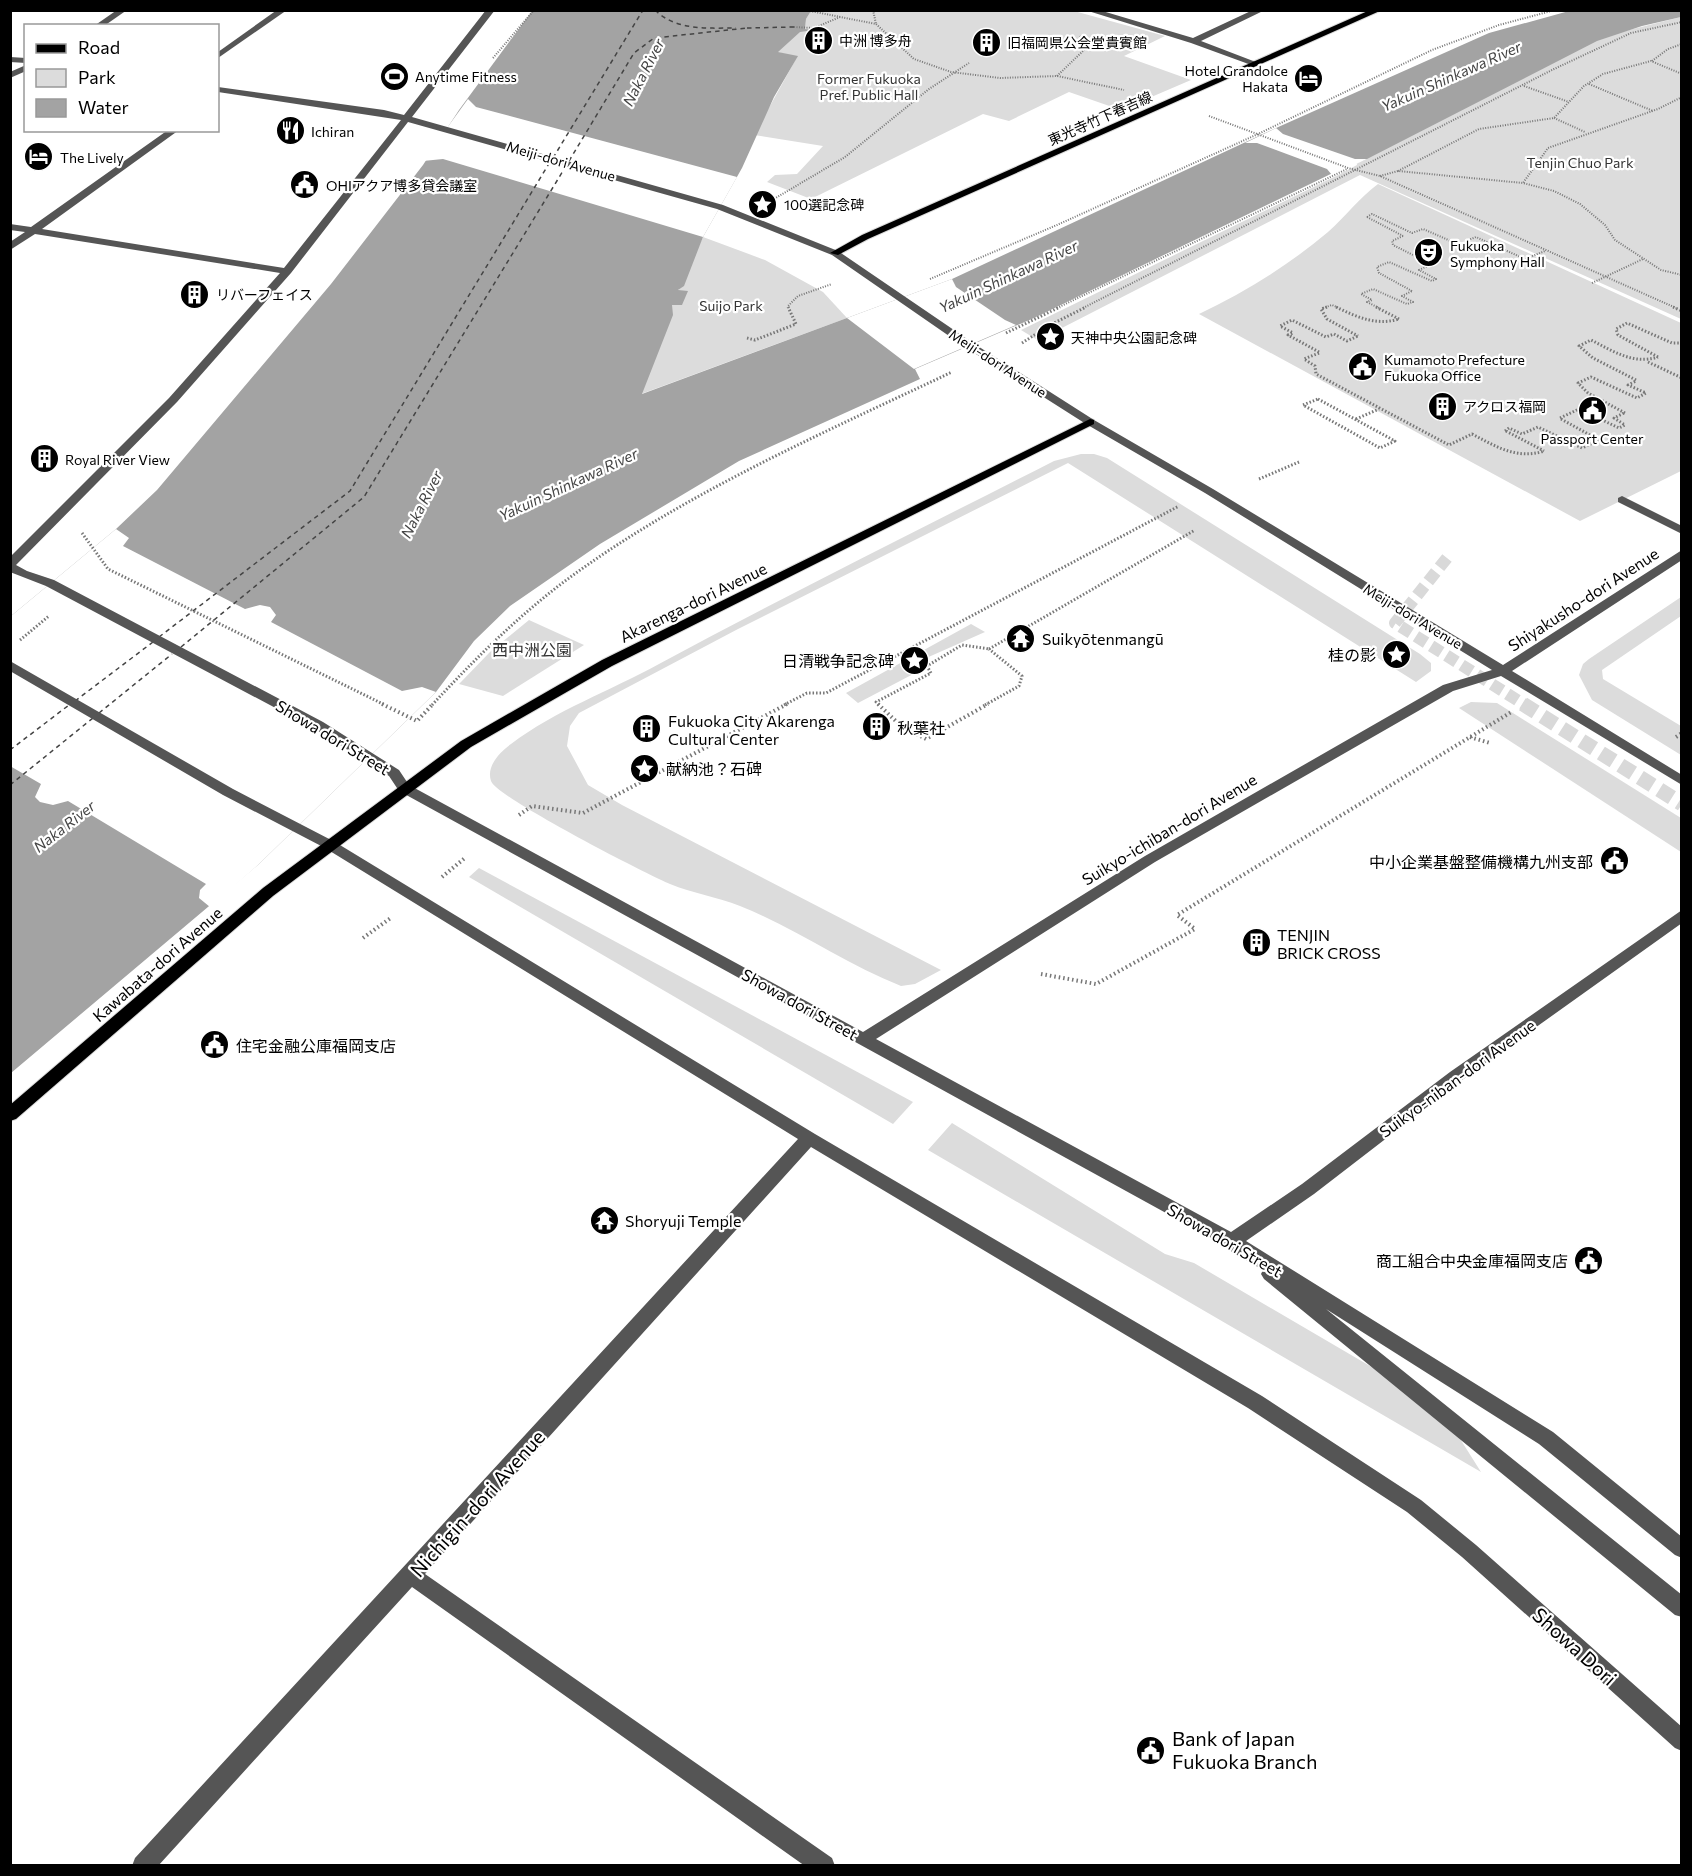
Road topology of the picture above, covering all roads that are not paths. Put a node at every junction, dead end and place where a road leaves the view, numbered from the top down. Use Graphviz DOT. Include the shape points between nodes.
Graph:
graph roads {
  1 [pos="123,10"];
  2 [pos="283,10"];
  3 [pos="491,10"];
  4 [pos="1089,10"];
  5 [pos="1261,10"];
  6 [pos="1378,10"];
  7 [pos="101,24"];
  8 [pos="1194,41"];
  9 [pos="219,55"];
  10 [pos="1257,64"];
  11 [pos="24,68"];
  12 [pos="10,76"];
  13 [pos="219,89"];
  14 [pos="232,91"];
  15 [pos="219,100"];
  16 [pos="408,119"];
  17 [pos="173,132"];
  18 [pos="10,227"];
  19 [pos="32,231"];
  20 [pos="10,247"];
  21 [pos="835,253"];
  22 [pos="287,271"];
  23 [pos="1090,422"];
  24 [pos="1622,500"];
  25 [pos="1682,531"];
  26 [pos="1682,554"];
  27 [pos="10,565"];
  28 [pos="10,665"];
  29 [pos="1503,671"];
  30 [pos="1682,781"];
  31 [pos="404,788"];
  32 [pos="330,845"];
  33 [pos="1682,915"];
  34 [pos="864,1040"];
  35 [pos="10,1115"];
  36 [pos="809,1138"];
  37 [pos="1232,1241"];
  38 [pos="1682,1549"];
  39 [pos="411,1575"];
  40 [pos="1682,1608"];
  41 [pos="1682,1741"];
  42 [pos="143,1866"];
  43 [pos="824,1866"];
  1 -- 7 [label="street"];
  2 -- 9 [label="street"];
  3 -- 16 [label="street"];
  4 -- 8 [label="street"];
  5 -- 8 [label="street"];
  6 -- 10 [label="main road, 東光寺竹下春吉線"];
  8 -- 10 [label="street"];
  10 -- 21 [label="main road, 東光寺竹下春吉線"];
  11 -- 12 [label="street"];
  13 -- 14 [label="street, Meiji-dori Avenue"];
  14 -- 15 [label="street"];
  14 -- 16 [label="street, Meiji-dori Avenue"];
  16 -- 21 [label="street, Meiji-dori Avenue" via="720,207"];
  16 -- 22 [label="street"];
  17 -- 19 [label="street"];
  18 -- 19 [label="street"];
  19 -- 20 [label="street"];
  19 -- 22 [label="street"];
  21 -- 23 [label="street, Meiji-dori Avenue"];
  22 -- 27 [label="street" via="173,400"];
  23 -- 29 [label="street, Meiji-dori Avenue"];
  23 -- 31 [label="main road, Akarenga-dori Avenue" via="607,663 466,744"];
  24 -- 25 [label="street"];
  26 -- 29 [label="street, Shiyakusho-dori Avenue"];
  27 -- 31 [label="street, Showa dori Street" via="318,725 394,773"];
  28 -- 32 [label="street"];
  29 -- 30 [label="street, Meiji-dori Avenue"];
  29 -- 34 [label="street, Suikyo-ichiban-dori Avenue" via="1448,688 1150,859"];
  31 -- 32 [label="main road, Akarenga-dori Avenue"];
  31 -- 34 [label="street, Showa dori Street"];
  32 -- 35 [label="main road, Kawabata-dori Avenue" via="268,892"];
  32 -- 36 [label="street"];
  33 -- 37 [label="street, Suikyo-niban-dori Avenue"];
  34 -- 37 [label="street, Showa dori Street"];
  36 -- 39 [label="street, Nichigin-dori Avenue"];
  36 -- 41 [label="street, Showa Dori" via="1255,1402 1414,1506"];
  37 -- 38 [label="street, Showa dori Street" via="1546,1438"];
  37 -- 40 [label="street" via="1351,1342"];
  39 -- 42 [label="street, Nichigin-dori Avenue"];
  39 -- 43 [label="street"];
}
